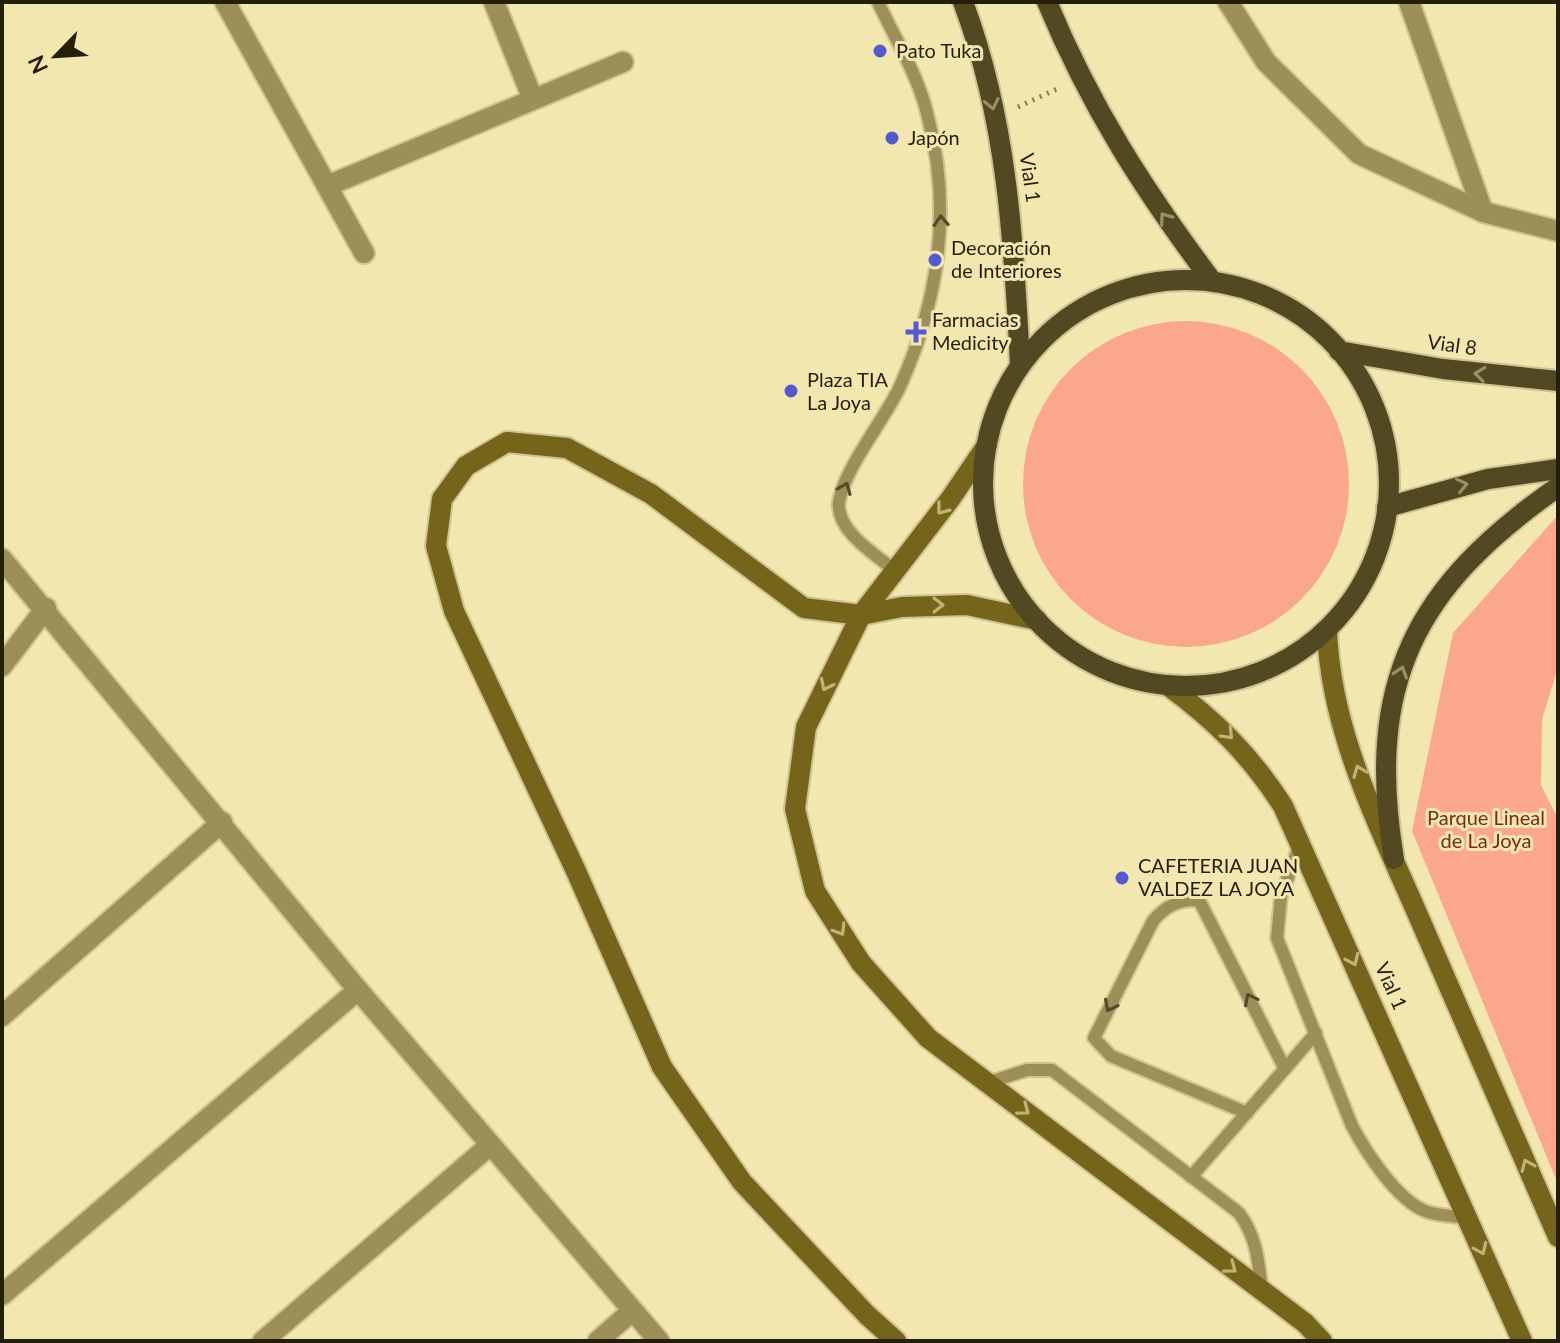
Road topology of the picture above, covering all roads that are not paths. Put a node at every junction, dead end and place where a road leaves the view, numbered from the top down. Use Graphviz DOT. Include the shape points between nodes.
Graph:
graph roads {
  1 [pos="225,2"];
  2 [pos="494,2"];
  3 [pos="878,2"];
  4 [pos="963,2"];
  5 [pos="1047,2"];
  6 [pos="1228,2"];
  7 [pos="1409,2"];
  8 [pos="623,62"];
  9 [pos="532,97"];
  10 [pos="327,186"];
  11 [pos="1483,212"];
  12 [pos="1558,231"];
  13 [pos="364,253"];
  14 [pos="1212,281"];
  15 [pos="1339,351"];
  16 [pos="1020,365"];
  17 [pos="1558,381"];
  18 [pos="987,445"];
  19 [pos="1558,469"];
  20 [pos="1558,487"];
  21 [pos="1387,507"];
  22 [pos="2,559"];
  23 [pos="894,570"];
  24 [pos="46,608"];
  25 [pos="861,615"];
  26 [pos="1037,620"];
  27 [pos="1327,629"];
  28 [pos="2,666"];
  29 [pos="1167,685"];
  30 [pos="222,822"];
  31 [pos="1301,843"];
  32 [pos="1394,859"];
  33 [pos="358,990"];
  34 [pos="2,1016"];
  35 [pos="1316,1033"];
  36 [pos="1285,1069"];
  37 [pos="987,1083"];
  38 [pos="1247,1113"];
  39 [pos="489,1146"];
  40 [pos="1191,1177"];
  41 [pos="1468,1218"];
  42 [pos="1558,1237"];
  43 [pos="1262,1292"];
  44 [pos="2,1295"];
  45 [pos="632,1311"];
  46 [pos="263,1341"];
  47 [pos="598,1341"];
  48 [pos="659,1341"];
  49 [pos="896,1341"];
  50 [pos="1322,1341"];
  51 [pos="1522,1341"];
  1 -- 10 [label="street"];
  2 -- 9 [label="street"];
  23 -- 3 [label="lane, one-way" via="842,522 839,502 901,385 934,292 942,242 927,111"];
  4 -- 16 [label="main road, Vial 1, one-way" via="981,57 1011,208"];
  14 -- 5 [label="main road, one-way" via="1131,169"];
  6 -- 11 [label="street" via="1266,62 1359,154"];
  7 -- 11 [label="street"];
  8 -- 9 [label="street"];
  9 -- 10 [label="street"];
  10 -- 13 [label="street"];
  11 -- 12 [label="street"];
  14 -- 15 [label="main road" via="1282,304"];
  14 -- 16 [label="main road" via="1157,281 1104,297 1057,325"];
  17 -- 15 [label="main road, Vial 8, one-way"];
  15 -- 21 [label="main road" via="1356,373 1379,424"];
  16 -- 18 [label="main road" via="999,403"];
  18 -- 23 [label="street, one-way"];
  18 -- 26 [label="main road" via="983,476 991,538 1002,568"];
  21 -- 19 [label="main road, one-way" via="1488,479"];
  32 -- 20 [label="main road, one-way" via="1385,760 1388,723 1408,649 1456,572 1496,532"];
  21 -- 27 [label="main road" via="1367,573"];
  22 -- 24 [label="street"];
  23 -- 25 [label="street"];
  24 -- 28 [label="street"];
  24 -- 30 [label="street"];
  25 -- 26 [label="street, one-way" via="934,604 967,605"];
  25 -- 37 [label="street, one-way" via="806,727 795,809 815,891 861,963 928,1038"];
  25 -- 49 [label="street" via="804,608 651,494 567,448 507,442 466,466 442,499 436,546 454,611 662,1067 742,1182"];
  26 -- 29 [label="main road" via="1096,664"];
  27 -- 29 [label="main road" via="1265,671 1217,684"];
  32 -- 27 [label="street, one-way" via="1343,733 1328,669"];
  29 -- 31 [label="street, Vial 1, one-way" via="1244,751 1283,806"];
  30 -- 33 [label="street"];
  30 -- 34 [label="street"];
  31 -- 35 [label="lane" via="1281,896 1277,938"];
  31 -- 41 [label="street, Vial 1, one-way"];
  42 -- 32 [label="street, one-way"];
  33 -- 39 [label="street"];
  33 -- 44 [label="street"];
  35 -- 36 [label="lane"];
  35 -- 41 [label="lane" via="1367,1154 1424,1211"];
  36 -- 38 [label="lane"];
  36 -- 38 [label="lane, one-way" via="1199,900 1185,899 1162,910 1094,1038 1111,1056"];
  37 -- 40 [label="lane" via="1027,1070 1052,1070"];
  37 -- 43 [label="street, one-way"];
  38 -- 40 [label="lane"];
  39 -- 45 [label="street"];
  39 -- 46 [label="street"];
  40 -- 43 [label="lane" via="1239,1213 1252,1231"];
  41 -- 51 [label="street, Vial 1, one-way"];
  43 -- 50 [label="street"];
  45 -- 47 [label="street"];
  45 -- 48 [label="street"];
}
